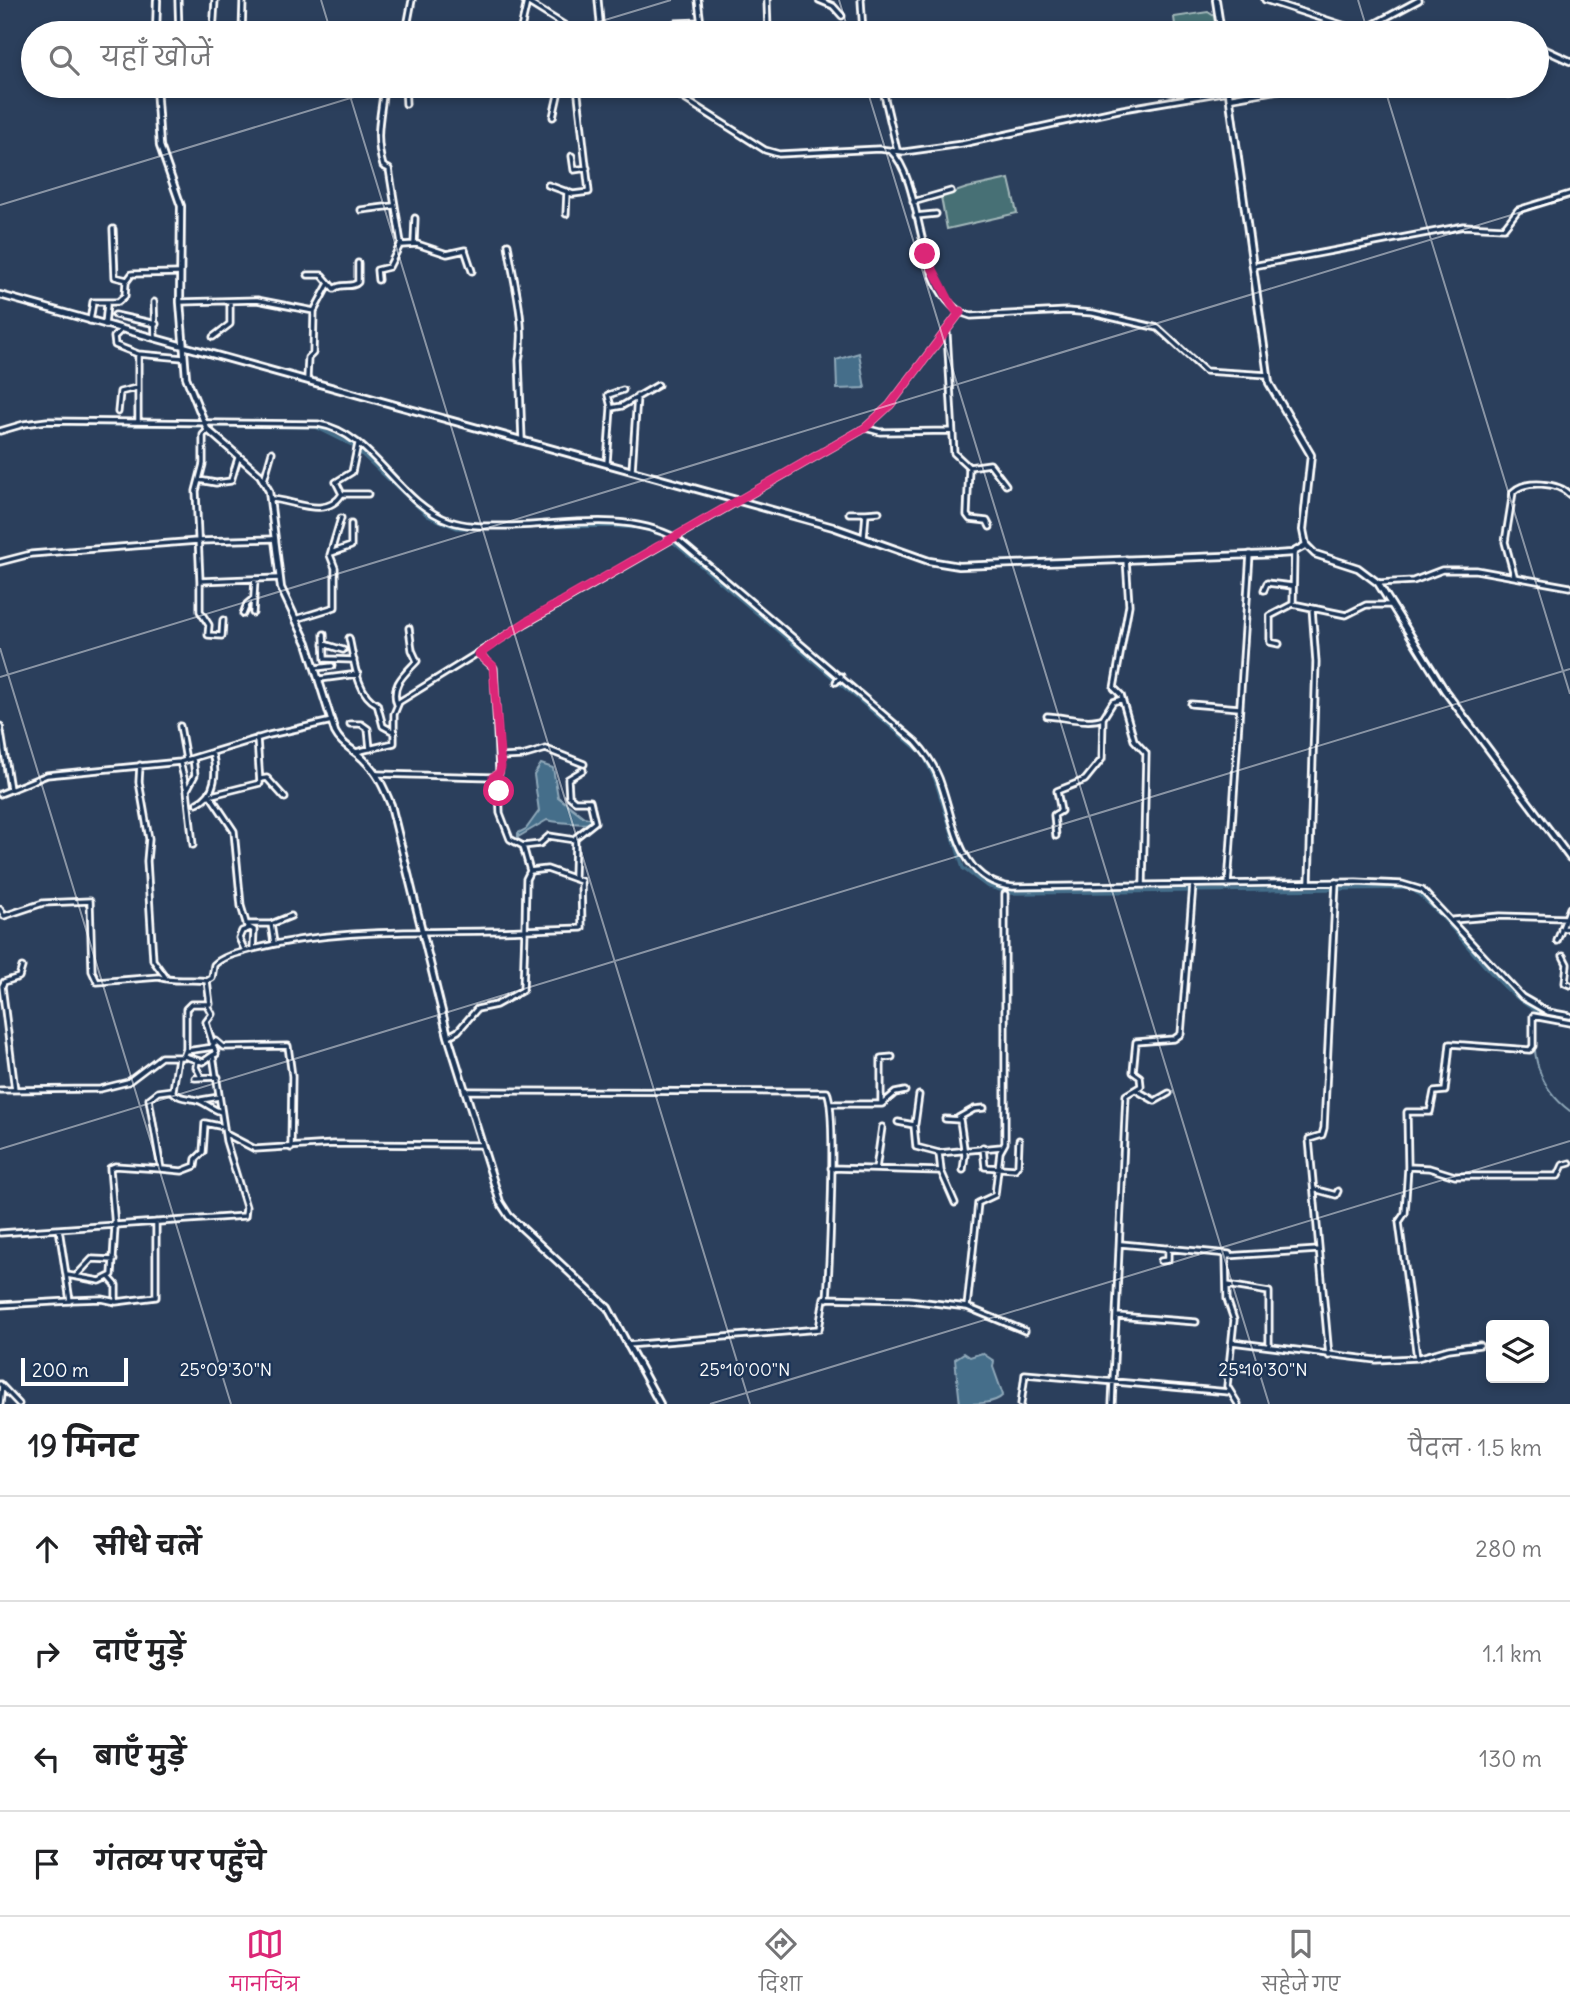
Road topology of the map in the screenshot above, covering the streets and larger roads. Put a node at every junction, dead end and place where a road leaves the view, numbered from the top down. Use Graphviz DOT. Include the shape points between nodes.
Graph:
graph roads {
  1 [pos="157,0"];
  2 [pos="178,0"];
  3 [pos="215,0"];
  4 [pos="243,0"];
  5 [pos="412,0"];
  6 [pos="598,0"];
  7 [pos="698,0"];
  8 [pos="767,0"];
  9 [pos="819,0"];
  10 [pos="861,0"];
  11 [pos="1216,0"];
  12 [pos="1265,0"];
  13 [pos="1419,0"];
  14 [pos="525,1"];
  15 [pos="842,16"];
  16 [pos="156,21"];
  17 [pos="179,21"];
  18 [pos="214,21"];
  19 [pos="242,21"];
  20 [pos="408,21"];
  21 [pos="522,21"];
  22 [pos="557,21"];
  23 [pos="600,21"];
  24 [pos="701,21"];
  25 [pos="768,21"];
  26 [pos="862,21"];
  27 [pos="1219,21"];
  28 [pos="1325,21"];
  29 [pos="1384,21"];
  30 [pos="1549,51"];
  31 [pos="1570,61"];
  32 [pos="157,98"];
  33 [pos="382,98"];
  34 [pos="406,98"];
  35 [pos="557,98"];
  36 [pos="579,98"];
  37 [pos="685,98"];
  38 [pos="885,98"];
  39 [pos="1179,98"];
  40 [pos="1230,98"];
  41 [pos="689,100"];
  42 [pos="406,104"];
  43 [pos="553,117"];
  44 [pos="890,149"];
  45 [pos="897,150"];
  46 [pos="572,156"];
  47 [pos="587,168"];
  48 [pos="548,185"];
  49 [pos="566,191"];
  50 [pos="951,191"];
  51 [pos="1570,194"];
  52 [pos="912,202"];
  53 [pos="393,206"];
  54 [pos="361,210"];
  55 [pos="566,214"];
  56 [pos="936,214"];
  57 [pos="916,216"];
  58 [pos="415,218"];
  59 [pos="114,229"];
  60 [pos="414,244"];
  61 [pos="508,244"];
  62 [pos="401,245"];
  63 [pos="358,263"];
  64 [pos="1253,266"];
  65 [pos="472,271"];
  66 [pos="180,272"];
  67 [pos="308,275"];
  68 [pos="127,280"];
  69 [pos="378,280"];
  70 [pos="328,285"];
  71 [pos="0,295"];
  72 [pos="154,302"];
  73 [pos="180,302"];
  74 [pos="230,302"];
  75 [pos="107,304"];
  76 [pos="961,311"];
  77 [pos="314,312"];
  78 [pos="115,315"];
  79 [pos="90,321"];
  80 [pos="156,324"];
  81 [pos="105,325"];
  82 [pos="121,330"];
  83 [pos="947,331"];
  84 [pos="213,337"];
  85 [pos="155,338"];
  86 [pos="182,346"];
  87 [pos="138,354"];
  88 [pos="183,358"];
  89 [pos="1268,375"];
  90 [pos="307,379"];
  91 [pos="658,385"];
  92 [pos="136,388"];
  93 [pos="624,390"];
  94 [pos="637,396"];
  95 [pos="611,408"];
  96 [pos="118,412"];
  97 [pos="138,422"];
  98 [pos="206,426"];
  99 [pos="865,428"];
  100 [pos="0,431"];
  101 [pos="952,431"];
  102 [pos="522,443"];
  103 [pos="358,445"];
  104 [pos="272,452"];
  105 [pos="238,458"];
  106 [pos="601,462"];
  107 [pos="969,467"];
  108 [pos="632,470"];
  109 [pos="199,480"];
  110 [pos="264,480"];
  111 [pos="1006,485"];
  112 [pos="342,494"];
  113 [pos="368,494"];
  114 [pos="1570,495"];
  115 [pos="271,499"];
  116 [pos="742,501"];
  117 [pos="879,512"];
  118 [pos="849,513"];
  119 [pos="866,513"];
  120 [pos="341,518"];
  121 [pos="351,524"];
  122 [pos="990,527"];
  123 [pos="863,537"];
  124 [pos="274,539"];
  125 [pos="675,539"];
  126 [pos="197,541"];
  127 [pos="1306,545"];
  128 [pos="1294,552"];
  129 [pos="330,553"];
  130 [pos="1250,554"];
  131 [pos="1126,559"];
  132 [pos="0,562"];
  133 [pos="1514,575"];
  134 [pos="279,578"];
  135 [pos="255,579"];
  136 [pos="200,581"];
  137 [pos="1378,583"];
  138 [pos="1292,586"];
  139 [pos="1570,587"];
  140 [pos="1264,590"];
  141 [pos="253,599"];
  142 [pos="1293,604"];
  143 [pos="1394,605"];
  144 [pos="1312,608"];
  145 [pos="253,613"];
  146 [pos="243,614"];
  147 [pos="296,619"];
  148 [pos="223,620"];
  149 [pos="409,628"];
  150 [pos="324,635"];
  151 [pos="349,638"];
  152 [pos="324,643"];
  153 [pos="1279,644"];
  154 [pos="342,650"];
  155 [pos="323,653"];
  156 [pos="479,654"];
  157 [pos="312,655"];
  158 [pos="354,660"];
  159 [pos="332,666"];
  160 [pos="316,668"];
  161 [pos="358,674"];
  162 [pos="320,679"];
  163 [pos="1122,699"];
  164 [pos="397,704"];
  165 [pos="1191,704"];
  166 [pos="1239,708"];
  167 [pos="1047,716"];
  168 [pos="1103,718"];
  169 [pos="332,721"];
  170 [pos="350,724"];
  171 [pos="0,726"];
  172 [pos="180,726"];
  173 [pos="395,732"];
  174 [pos="257,738"];
  175 [pos="370,750"];
  176 [pos="212,752"];
  177 [pos="355,752"];
  178 [pos="501,757"];
  179 [pos="193,758"];
  180 [pos="186,760"];
  181 [pos="180,762"];
  182 [pos="584,764"];
  183 [pos="140,765"];
  184 [pos="583,770"];
  185 [pos="377,774"];
  186 [pos="493,777"];
  187 [pos="261,779"];
  188 [pos="8,790"];
  189 [pos="187,790"];
  190 [pos="0,794"];
  191 [pos="209,796"];
  192 [pos="285,798"];
  193 [pos="197,803"];
  194 [pos="1056,836"];
  195 [pos="575,840"];
  196 [pos="193,845"];
  197 [pos="523,846"];
  198 [pos="1570,858"];
  199 [pos="530,871"];
  200 [pos="574,877"];
  201 [pos="1309,883"];
  202 [pos="1143,885"];
  203 [pos="1227,885"];
  204 [pos="1335,887"];
  205 [pos="1192,889"];
  206 [pos="1006,894"];
  207 [pos="1570,908"];
  208 [pos="0,909"];
  209 [pos="291,916"];
  210 [pos="1566,918"];
  211 [pos="1452,920"];
  212 [pos="246,924"];
  213 [pos="271,925"];
  214 [pos="252,927"];
  215 [pos="1561,929"];
  216 [pos="1570,929"];
  217 [pos="525,930"];
  218 [pos="423,931"];
  219 [pos="1557,941"];
  220 [pos="274,944"];
  221 [pos="253,949"];
  222 [pos="245,951"];
  223 [pos="1563,956"];
  224 [pos="22,967"];
  225 [pos="168,981"];
  226 [pos="207,981"];
  227 [pos="1570,985"];
  228 [pos="207,1005"];
  229 [pos="1570,1016"];
  230 [pos="1570,1023"];
  231 [pos="448,1036"];
  232 [pos="216,1041"];
  233 [pos="214,1048"];
  234 [pos="185,1053"];
  235 [pos="213,1055"];
  236 [pos="892,1057"];
  237 [pos="178,1058"];
  238 [pos="197,1061"];
  239 [pos="218,1077"];
  240 [pos="0,1090"];
  241 [pos="15,1090"];
  242 [pos="1136,1090"];
  243 [pos="464,1091"];
  244 [pos="905,1091"];
  245 [pos="171,1092"];
  246 [pos="1169,1093"];
  247 [pos="919,1095"];
  248 [pos="219,1097"];
  249 [pos="199,1100"];
  250 [pos="830,1104"];
  251 [pos="882,1104"];
  252 [pos="984,1108"];
  253 [pos="222,1112"];
  254 [pos="958,1118"];
  255 [pos="945,1119"];
  256 [pos="898,1122"];
  257 [pos="914,1125"];
  258 [pos="224,1127"];
  259 [pos="882,1127"];
  260 [pos="226,1138"];
  261 [pos="1019,1140"];
  262 [pos="483,1145"];
  263 [pos="983,1147"];
  264 [pos="1001,1147"];
  265 [pos="291,1148"];
  266 [pos="963,1150"];
  267 [pos="939,1153"];
  268 [pos="1570,1163"];
  269 [pos="1408,1167"];
  270 [pos="830,1168"];
  271 [pos="999,1168"];
  272 [pos="161,1169"];
  273 [pos="876,1169"];
  274 [pos="963,1170"];
  275 [pos="941,1171"];
  276 [pos="1314,1188"];
  277 [pos="1338,1191"];
  278 [pos="955,1203"];
  279 [pos="156,1222"];
  280 [pos="115,1227"];
  281 [pos="59,1229"];
  282 [pos="0,1233"];
  283 [pos="1121,1244"];
  284 [pos="1168,1248"];
  285 [pos="1318,1250"];
  286 [pos="1229,1254"];
  287 [pos="114,1260"];
  288 [pos="1161,1261"];
  289 [pos="66,1275"];
  290 [pos="76,1276"];
  291 [pos="109,1277"];
  292 [pos="1227,1285"];
  293 [pos="70,1299"];
  294 [pos="827,1299"];
  295 [pos="116,1303"];
  296 [pos="0,1305"];
  297 [pos="967,1307"];
  298 [pos="1117,1316"];
  299 [pos="1196,1322"];
  300 [pos="1025,1331"];
  301 [pos="1232,1342"];
  302 [pos="627,1345"];
  303 [pos="1480,1345"];
  304 [pos="1269,1346"];
  305 [pos="1329,1356"];
  306 [pos="1417,1358"];
  307 [pos="1230,1366"];
  308 [pos="1256,1369"];
  309 [pos="1112,1383"];
  310 [pos="1,1385"];
  311 [pos="1229,1392"];
  312 [pos="0,1404"];
  313 [pos="19,1404"];
  314 [pos="660,1404"];
  315 [pos="1021,1404"];
  316 [pos="1112,1404"];
  317 [pos="1238,1404"];
  1 -- 16 [label="street"];
  2 -- 17 [label="street"];
  3 -- 18 [label="street"];
  4 -- 19 [label="street"];
  5 -- 20 [label="street"];
  6 -- 23 [label="street"];
  7 -- 24 [label="street"];
  8 -- 25 [label="street"];
  9 -- 15 [label="street" via="833,5"];
  10 -- 26 [label="street"];
  11 -- 27 [label="street"];
  12 -- 28 [label="street"];
  13 -- 29 [label="street"];
  14 -- 21 [label="street"];
  14 -- 22 [label="street"];
  30 -- 31 [label="street"];
  32 -- 66 [label="street" via="160,146 181,206"];
  33 -- 53 [label="street" via="376,130 383,166 389,167"];
  34 -- 42 [label="street"];
  35 -- 43 [label="street"];
  36 -- 47 [label="street"];
  37 -- 41 [label="street"];
  38 -- 45 [label="street"];
  39 -- 45 [label="street" via="962,144"];
  40 -- 64 [label="street"];
  41 -- 44 [label="street" via="774,153"];
  44 -- 45 [label="street"];
  44 -- 52 [label="street" via="905,167"];
  46 -- 47 [label="street" via="574,170"];
  47 -- 49 [label="street" via="589,192"];
  48 -- 49 [label="street"];
  49 -- 55 [label="street"];
  50 -- 52 [label="street"];
  51 -- 64 [label="street" via="1518,210 1504,228 1464,226"];
  52 -- 57 [label="street"];
  53 -- 54 [label="street"];
  53 -- 62 [label="street"];
  56 -- 57 [label="street"];
  57 -- 76 [label="street" via="929,266 951,304"];
  58 -- 60 [label="street"];
  59 -- 68 [label="street" via="115,277"];
  60 -- 62 [label="street"];
  60 -- 65 [label="street" via="447,254 465,250"];
  61 -- 102 [label="street" via="522,348"];
  62 -- 69 [label="street" via="389,267 377,271"];
  63 -- 70 [label="street" via="356,284 334,289"];
  64 -- 89 [label="street"];
  66 -- 68 [label="street" via="134,274"];
  66 -- 73 [label="street"];
  67 -- 70 [label="street" via="322,275"];
  68 -- 75 [label="street" via="123,298"];
  70 -- 77 [label="street"];
  71 -- 79 [label="street"];
  72 -- 80 [label="street"];
  73 -- 74 [label="street"];
  73 -- 86 [label="street"];
  74 -- 77 [label="street" via="263,300"];
  74 -- 84 [label="street" via="231,321"];
  75 -- 79 [label="street" via="93,302"];
  75 -- 81 [label="street"];
  76 -- 83 [label="street"];
  76 -- 89 [label="street" via="971,316 1068,311 1105,316 1164,331 1205,371"];
  77 -- 90 [label="street"];
  78 -- 80 [label="street"];
  79 -- 81 [label="street"];
  80 -- 85 [label="street"];
  81 -- 82 [label="street"];
  82 -- 85 [label="street"];
  82 -- 87 [label="street" via="114,337 115,345"];
  83 -- 99 [label="street" via="890,405"];
  83 -- 101 [label="street"];
  85 -- 86 [label="street"];
  86 -- 88 [label="street"];
  86 -- 90 [label="street"];
  87 -- 88 [label="street"];
  87 -- 92 [label="street"];
  88 -- 98 [label="street"];
  89 -- 127 [label="street" via="1279,406 1311,455 1303,530"];
  90 -- 102 [label="street"];
  91 -- 94 [label="street"];
  92 -- 96 [label="street" via="120,392"];
  92 -- 97 [label="street"];
  93 -- 95 [label="street" via="608,395"];
  94 -- 95 [label="street"];
  94 -- 108 [label="street"];
  95 -- 106 [label="street"];
  97 -- 98 [label="street"];
  97 -- 100 [label="street" via="47,421"];
  98 -- 103 [label="street" via="318,424"];
  98 -- 105 [label="street"];
  98 -- 109 [label="street"];
  99 -- 101 [label="street"];
  99 -- 116 [label="street"];
  101 -- 107 [label="street" via="954,453"];
  102 -- 106 [label="street"];
  103 -- 112 [label="street" via="352,472 336,482"];
  103 -- 125 [label="street" via="419,503 454,523 511,526 607,520 642,524"];
  104 -- 110 [label="street"];
  105 -- 109 [label="street" via="231,481"];
  105 -- 110 [label="street"];
  106 -- 108 [label="street"];
  107 -- 111 [label="street" via="990,464"];
  107 -- 122 [label="street" via="967,515 987,521"];
  108 -- 116 [label="street"];
  109 -- 126 [label="street"];
  110 -- 115 [label="street"];
  112 -- 113 [label="street"];
  112 -- 115 [label="street" via="334,503 318,506 298,507"];
  114 -- 133 [label="street" via="1553,486 1527,485 1513,492 1505,549"];
  115 -- 124 [label="street"];
  116 -- 123 [label="street"];
  116 -- 125 [label="street"];
  117 -- 119 [label="street"];
  118 -- 119 [label="street"];
  119 -- 123 [label="street"];
  120 -- 129 [label="street"];
  121 -- 129 [label="street" via="351,546"];
  123 -- 131 [label="street" via="929,561 958,566"];
  124 -- 126 [label="street"];
  124 -- 134 [label="street"];
  125 -- 156 [label="street" via="526,622"];
  125 -- 202 [label="street" via="925,752 939,778 964,855 976,871 1013,887"];
  126 -- 132 [label="street" via="31,554"];
  126 -- 136 [label="street"];
  127 -- 128 [label="street"];
  127 -- 137 [label="street" via="1315,554 1358,568"];
  128 -- 130 [label="street"];
  128 -- 138 [label="street"];
  129 -- 147 [label="street" via="335,568 335,607"];
  130 -- 131 [label="street"];
  130 -- 166 [label="street"];
  131 -- 163 [label="street" via="1129,605 1114,688"];
  133 -- 137 [label="street" via="1442,570 1413,581"];
  133 -- 139 [label="street"];
  134 -- 135 [label="street"];
  134 -- 147 [label="street"];
  135 -- 136 [label="street"];
  135 -- 141 [label="street"];
  136 -- 148 [label="street" via="208,635 222,636"];
  137 -- 143 [label="street"];
  138 -- 140 [label="street" via="1268,583"];
  138 -- 142 [label="street"];
  141 -- 145 [label="street"];
  141 -- 146 [label="street"];
  142 -- 144 [label="street"];
  142 -- 153 [label="street" via="1270,616 1270,642"];
  143 -- 144 [label="street" via="1367,604 1346,615"];
  143 -- 198 [label="street" via="1445,691"];
  144 -- 201 [label="street" via="1316,662"];
  147 -- 157 [label="street"];
  149 -- 164 [label="street" via="417,662 397,685"];
  150 -- 152 [label="street"];
  151 -- 158 [label="street"];
  152 -- 154 [label="street"];
  152 -- 155 [label="street"];
  155 -- 157 [label="street"];
  155 -- 158 [label="street" via="326,659"];
  156 -- 164 [label="street"];
  156 -- 178 [label="street" via="494,668"];
  157 -- 160 [label="street"];
  158 -- 161 [label="street"];
  159 -- 160 [label="street"];
  160 -- 162 [label="street"];
  161 -- 162 [label="street"];
  161 -- 173 [label="street" via="367,696 377,704 381,723"];
  162 -- 169 [label="street"];
  163 -- 168 [label="street" via="1113,702"];
  163 -- 202 [label="street" via="1134,740 1146,753"];
  164 -- 173 [label="street"];
  165 -- 166 [label="street"];
  166 -- 203 [label="street"];
  167 -- 168 [label="street" via="1091,722"];
  168 -- 194 [label="street" via="1101,759 1085,780 1058,791 1061,811 1054,815"];
  169 -- 174 [label="street"];
  169 -- 177 [label="street" via="339,740"];
  170 -- 175 [label="street" via="368,729"];
  171 -- 188 [label="street"];
  172 -- 180 [label="street"];
  173 -- 175 [label="street" via="392,744"];
  174 -- 176 [label="street"];
  174 -- 187 [label="street"];
  175 -- 177 [label="street"];
  176 -- 179 [label="street"];
  176 -- 191 [label="street" via="214,781"];
  177 -- 185 [label="street"];
  178 -- 182 [label="street" via="546,749"];
  178 -- 186 [label="street" via="500,772"];
  179 -- 180 [label="street"];
  179 -- 189 [label="street" via="195,775"];
  180 -- 181 [label="street"];
  181 -- 183 [label="street"];
  181 -- 189 [label="street"];
  183 -- 188 [label="street" via="47,775"];
  183 -- 225 [label="street" via="149,839 153,960"];
  184 -- 195 [label="street" via="568,779 569,796 590,801 595,822"];
  185 -- 186 [label="street"];
  185 -- 218 [label="street" via="391,804"];
  186 -- 197 [label="street" via="510,839"];
  187 -- 191 [label="street" via="259,784"];
  187 -- 192 [label="street" via="267,778"];
  188 -- 190 [label="street"];
  189 -- 196 [label="street"];
  191 -- 193 [label="street"];
  191 -- 212 [label="street" via="234,831"];
  195 -- 197 [label="street" via="549,836 540,844"];
  195 -- 200 [label="street"];
  197 -- 199 [label="street"];
  199 -- 200 [label="street" via="547,869"];
  199 -- 217 [label="street"];
  200 -- 217 [label="street" via="581,882 582,928"];
  201 -- 203 [label="street"];
  201 -- 204 [label="street"];
  202 -- 205 [label="street"];
  203 -- 205 [label="street"];
  204 -- 211 [label="street" via="1411,885 1434,900"];
  204 -- 276 [label="street" via="1324,1128 1322,1135 1309,1139"];
  205 -- 242 [label="street" via="1181,1034 1174,1039 1136,1042 1133,1072 1141,1083"];
  206 -- 264 [label="street" via="1005,1136"];
  207 -- 210 [label="street"];
  208 -- 225 [label="street" via="5,916 39,905 90,901 95,981 159,976"];
  209 -- 213 [label="street"];
  210 -- 211 [label="street"];
  210 -- 215 [label="street"];
  211 -- 229 [label="street" via="1522,997 1548,1012"];
  212 -- 213 [label="street"];
  212 -- 214 [label="street"];
  213 -- 220 [label="street"];
  214 -- 221 [label="street"];
  214 -- 222 [label="street" via="239,938"];
  215 -- 216 [label="street"];
  215 -- 219 [label="street"];
  217 -- 218 [label="street"];
  217 -- 231 [label="street" via="523,989 502,1002 477,1009"];
  218 -- 220 [label="street" via="331,935"];
  218 -- 231 [label="street"];
  220 -- 221 [label="street"];
  221 -- 222 [label="street"];
  222 -- 226 [label="street" via="218,961"];
  223 -- 227 [label="street" via="1565,983"];
  224 -- 241 [label="street" via="19,977 2,986"];
  225 -- 226 [label="street"];
  226 -- 228 [label="street"];
  228 -- 232 [label="street" via="212,1014 206,1032"];
  228 -- 234 [label="street" via="191,1004 186,1009"];
  230 -- 269 [label="street" via="1532,1018 1531,1049 1450,1044 1446,1091 1434,1092 1430,1112 1407,1112"];
  231 -- 243 [label="street"];
  232 -- 233 [label="street"];
  232 -- 265 [label="street" via="223,1047 288,1046"];
  233 -- 234 [label="street"];
  233 -- 235 [label="street"];
  234 -- 237 [label="street"];
  234 -- 238 [label="street"];
  235 -- 238 [label="street"];
  235 -- 239 [label="street"];
  236 -- 251 [label="street" via="881,1059"];
  237 -- 241 [label="street" via="157,1059 132,1079 95,1090"];
  237 -- 245 [label="street"];
  238 -- 239 [label="street" via="198,1078"];
  239 -- 248 [label="street"];
  240 -- 241 [label="street"];
  242 -- 246 [label="street" via="1155,1101"];
  242 -- 283 [label="street" via="1126,1095"];
  243 -- 250 [label="street" via="820,1091 829,1093"];
  243 -- 262 [label="street"];
  244 -- 251 [label="street" via="897,1091"];
  245 -- 249 [label="street" via="186,1100"];
  245 -- 272 [label="street" via="152,1096"];
  247 -- 257 [label="street"];
  248 -- 249 [label="street"];
  248 -- 253 [label="street"];
  249 -- 253 [label="street"];
  250 -- 251 [label="street"];
  250 -- 270 [label="street"];
  252 -- 254 [label="street"];
  253 -- 258 [label="street"];
  254 -- 255 [label="street"];
  254 -- 266 [label="street"];
  256 -- 257 [label="street"];
  257 -- 267 [label="street" via="916,1147"];
  258 -- 260 [label="street"];
  258 -- 272 [label="street" via="205,1123 203,1152 195,1166 182,1171"];
  259 -- 273 [label="street"];
  260 -- 265 [label="street" via="251,1149"];
  260 -- 279 [label="street" via="245,1216"];
  261 -- 271 [label="street" via="1017,1168"];
  262 -- 265 [label="street"];
  262 -- 302 [label="street" via="504,1211 608,1308"];
  263 -- 264 [label="street"];
  263 -- 266 [label="street"];
  263 -- 271 [label="street" via="985,1167"];
  264 -- 271 [label="street"];
  266 -- 267 [label="street"];
  266 -- 274 [label="street"];
  267 -- 275 [label="street"];
  268 -- 269 [label="street" via="1563,1165 1560,1176 1547,1177 1455,1176"];
  269 -- 306 [label="street" via="1405,1215 1399,1222"];
  270 -- 273 [label="street"];
  270 -- 294 [label="street"];
  271 -- 297 [label="street" via="995,1195 978,1203"];
  272 -- 280 [label="street" via="111,1167"];
  273 -- 275 [label="street"];
  275 -- 278 [label="street"];
  276 -- 277 [label="street" via="1336,1195"];
  276 -- 285 [label="street"];
  279 -- 280 [label="street"];
  279 -- 295 [label="street" via="156,1297"];
  280 -- 281 [label="street"];
  280 -- 287 [label="street"];
  281 -- 282 [label="street"];
  281 -- 289 [label="street"];
  283 -- 284 [label="street"];
  283 -- 298 [label="street"];
  284 -- 286 [label="street"];
  284 -- 288 [label="street" via="1168,1259"];
  285 -- 286 [label="street"];
  285 -- 305 [label="street"];
  286 -- 292 [label="street"];
  287 -- 290 [label="street" via="92,1259"];
  287 -- 291 [label="street"];
  289 -- 290 [label="street"];
  289 -- 293 [label="street"];
  290 -- 291 [label="street" via="100,1281"];
  291 -- 295 [label="street" via="116,1285"];
  292 -- 301 [label="street" via="1233,1313"];
  292 -- 304 [label="street" via="1269,1292"];
  293 -- 295 [label="street"];
  293 -- 296 [label="street"];
  294 -- 297 [label="street" via="909,1300"];
  294 -- 302 [label="street" via="821,1300 819,1329"];
  297 -- 300 [label="street"];
  298 -- 299 [label="street"];
  298 -- 309 [label="street"];
  301 -- 304 [label="street"];
  301 -- 307 [label="street"];
  302 -- 314 [label="street"];
  303 -- 306 [label="street"];
  304 -- 305 [label="street"];
  305 -- 306 [label="street"];
  307 -- 308 [label="street"];
  307 -- 311 [label="street"];
  309 -- 311 [label="street"];
  309 -- 315 [label="street" via="1025,1374"];
  309 -- 316 [label="street"];
  310 -- 312 [label="street"];
  310 -- 313 [label="street"];
  311 -- 317 [label="street"];
}
